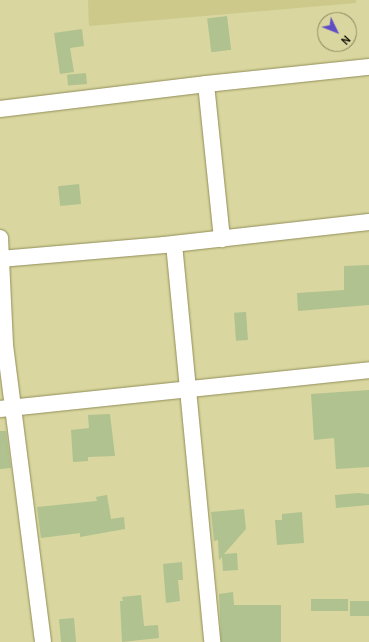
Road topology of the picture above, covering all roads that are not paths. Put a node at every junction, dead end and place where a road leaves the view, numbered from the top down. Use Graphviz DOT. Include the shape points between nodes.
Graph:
graph roads {
  1 [pos="369,67"];
  2 [pos="206,84"];
  3 [pos="0,109"];
  4 [pos="369,222"];
  5 [pos="0,238"];
  6 [pos="222,239"];
  7 [pos="174,244"];
  8 [pos="1,259"];
  9 [pos="369,370"];
  10 [pos="185,389"];
  11 [pos="7,409"];
  12 [pos="43,642"];
  13 [pos="212,642"];
  1 -- 2 [label="street"];
  2 -- 3 [label="street"];
  2 -- 6 [label="street"];
  4 -- 6 [label="street"];
  5 -- 8 [label="street"];
  6 -- 7 [label="street"];
  7 -- 8 [label="street"];
  7 -- 10 [label="street"];
  8 -- 11 [label="street"];
  9 -- 10 [label="street"];
  10 -- 11 [label="street"];
  10 -- 13 [label="street"];
  11 -- 12 [label="street"];
}
